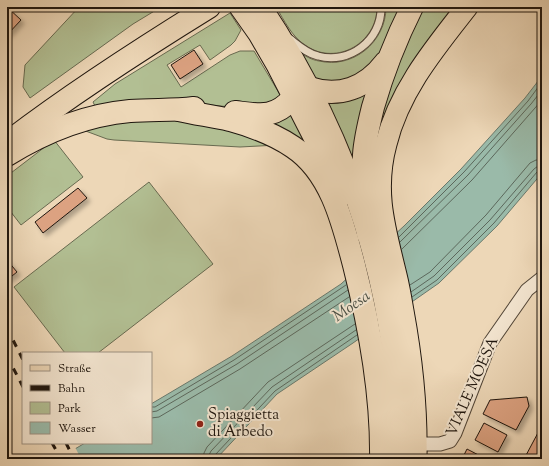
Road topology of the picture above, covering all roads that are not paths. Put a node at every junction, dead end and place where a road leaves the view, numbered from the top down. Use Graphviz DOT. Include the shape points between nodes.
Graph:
graph roads {
  1 [pos="184,7"];
  2 [pos="209,7"];
  3 [pos="240,7"];
  4 [pos="381,7"];
  5 [pos="412,7"];
  6 [pos="467,7"];
  7 [pos="266,14"];
  8 [pos="391,53"];
  9 [pos="300,85"];
  10 [pos="58,97"];
  11 [pos="179,110"];
  12 [pos="7,126"];
  13 [pos="7,143"];
  14 [pos="7,155"];
  15 [pos="337,166"];
  16 [pos="377,232"];
  17 [pos="542,278"];
  18 [pos="393,391"];
  19 [pos="416,452"];
  20 [pos="381,459"];
  21 [pos="388,459"];
  22 [pos="399,459"];
  1 -- 10 [label="highway" via="130,40"];
  2 -- 10 [label="highway" via="110,70"];
  3 -- 9 [label="main road" via="277,65"];
  4 -- 7 [label="lane" via="380,20 372,37 357,51 337,58 308,53"];
  5 -- 8 [label="highway"];
  6 -- 16 [label="main road" via="416,76 392,124 384,150"];
  7 -- 9 [label="main road"];
  8 -- 9 [label="highway" via="378,72 357,86 331,92"];
  8 -- 16 [label="highway" via="373,107 364,154 364,193"];
  9 -- 11 [label="highway" via="286,106 272,114 247,114 195,107"];
  9 -- 15 [label="main road"];
  10 -- 12 [label="highway"];
  10 -- 13 [label="highway"];
  11 -- 14 [label="highway" via="128,111 98,116 50,132"];
  11 -- 18 [label="highway" via="243,124 276,136 308,159 320,174 342,222 357,278 374,364"];
  15 -- 16 [label="main road"];
  15 -- 18 [label="main road"];
  16 -- 18 [label="main road" via="379,273 393,352"];
  17 -- 19 [label="street, VIALE MOESA" via="527,290 490,343 450,441"];
  18 -- 19 [label="main road"];
  18 -- 20 [label="highway"];
  18 -- 21 [label="main road"];
  18 -- 22 [label="main road" via="399,428"];
}
